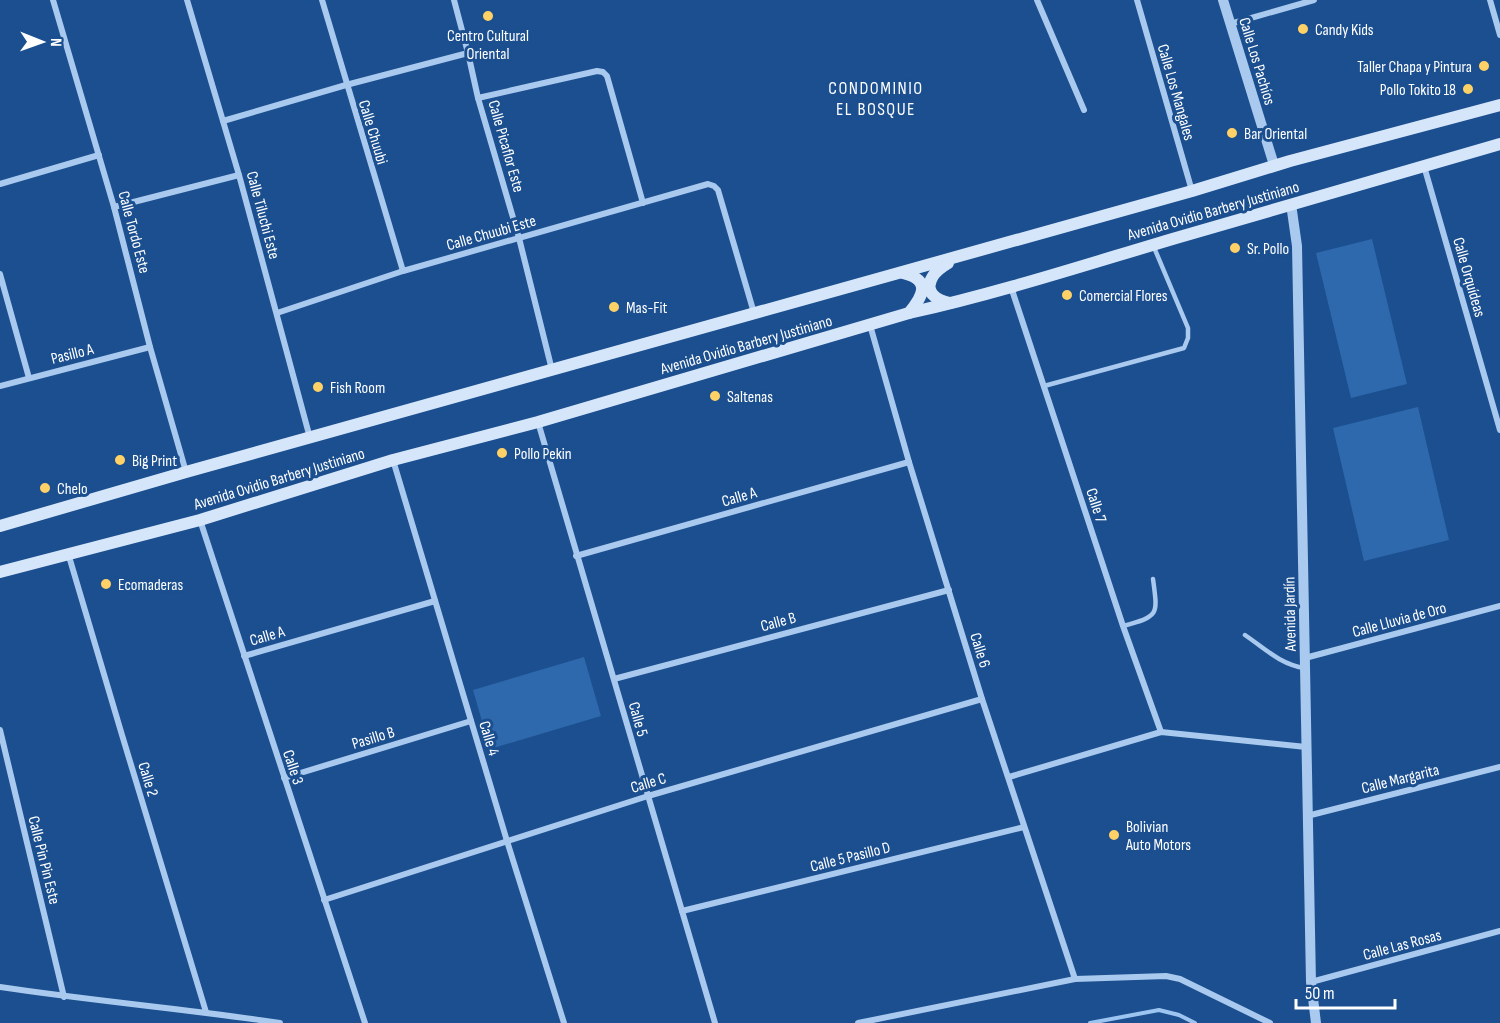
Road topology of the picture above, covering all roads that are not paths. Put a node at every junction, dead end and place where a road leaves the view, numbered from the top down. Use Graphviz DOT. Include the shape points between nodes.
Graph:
graph roads {
  1 [pos="53,0"];
  2 [pos="187,0"];
  3 [pos="321,0"];
  4 [pos="454,0"];
  5 [pos="1037,0"];
  6 [pos="1137,0"];
  7 [pos="1223,0"];
  8 [pos="1314,0"];
  9 [pos="1490,0"];
  10 [pos="1230,24"];
  11 [pos="1500,35"];
  12 [pos="468,53"];
  13 [pos="346,85"];
  14 [pos="478,98"];
  15 [pos="1500,105"];
  16 [pos="1084,110"];
  17 [pos="223,121"];
  18 [pos="1500,144"];
  19 [pos="99,155"];
  20 [pos="1274,165"];
  21 [pos="1424,166"];
  22 [pos="239,175"];
  23 [pos="0,184"];
  24 [pos="1192,191"];
  25 [pos="643,203"];
  26 [pos="1291,204"];
  27 [pos="114,207"];
  28 [pos="519,238"];
  29 [pos="1153,245"];
  30 [pos="954,258"];
  31 [pos="403,272"];
  32 [pos="902,273"];
  33 [pos="0,274"];
  34 [pos="1011,287"];
  35 [pos="953,303"];
  36 [pos="277,313"];
  37 [pos="909,313"];
  38 [pos="754,314"];
  39 [pos="870,325"];
  40 [pos="150,346"];
  41 [pos="552,370"];
  42 [pos="29,378"];
  43 [pos="0,386"];
  44 [pos="1044,386"];
  45 [pos="538,422"];
  46 [pos="1500,430"];
  47 [pos="310,438"];
  48 [pos="393,460"];
  49 [pos="909,462"];
  50 [pos="186,472"];
  51 [pos="200,519"];
  52 [pos="0,526"];
  53 [pos="68,553"];
  54 [pos="576,555"];
  55 [pos="0,572"];
  56 [pos="1154,579"];
  57 [pos="950,590"];
  58 [pos="435,601"];
  59 [pos="1500,606"];
  60 [pos="1123,626"];
  61 [pos="1245,635"];
  62 [pos="244,656"];
  63 [pos="1305,663"];
  64 [pos="614,679"];
  65 [pos="982,699"];
  66 [pos="471,721"];
  67 [pos="0,730"];
  68 [pos="1161,732"];
  69 [pos="1306,747"];
  70 [pos="1500,767"];
  71 [pos="1009,777"];
  72 [pos="284,778"];
  73 [pos="648,796"];
  74 [pos="1307,816"];
  75 [pos="1024,827"];
  76 [pos="507,841"];
  77 [pos="324,900"];
  78 [pos="682,911"];
  79 [pos="1500,931"];
  80 [pos="1076,979"];
  81 [pos="1311,982"];
  82 [pos="0,987"];
  83 [pos="64,997"];
  84 [pos="206,1012"];
  85 [pos="280,1023"];
  86 [pos="365,1023"];
  87 [pos="564,1023"];
  88 [pos="715,1023"];
  89 [pos="858,1023"];
  90 [pos="1270,1023"];
  91 [pos="1316,1023"];
  1 -- 19 [label="street, Calle Tordo Este"];
  2 -- 17 [label="street, Calle Tiluchi Este"];
  3 -- 13 [label="street, Calle Chuubi"];
  4 -- 12 [label="street, Calle Picaflor Este"];
  5 -- 16 [label="street"];
  6 -- 24 [label="street, Calle Los Mangales"];
  7 -- 10 [label="street, Calle Los Pachíos"];
  8 -- 10 [label="street"];
  9 -- 11 [label="street"];
  10 -- 20 [label="street, Calle Los Pachíos"];
  12 -- 13 [label="street"];
  12 -- 14 [label="street, Calle Picaflor Este"];
  13 -- 17 [label="street"];
  13 -- 31 [label="street, Calle Chuubi"];
  14 -- 25 [label="street" via="603,72"];
  14 -- 28 [label="street, Calle Picaflor Este"];
  15 -- 20 [label="main road, Avenida Ovidio Barbery Justiniano"];
  17 -- 22 [label="street, Calle Tiluchi Este"];
  18 -- 21 [label="main road, Avenida Ovidio Barbery Justiniano"];
  19 -- 23 [label="street"];
  19 -- 27 [label="street, Calle Tordo Este"];
  20 -- 24 [label="main road, Avenida Ovidio Barbery Justiniano"];
  21 -- 26 [label="main road, Avenida Ovidio Barbery Justiniano"];
  21 -- 46 [label="street, Calle Orquídeas"];
  22 -- 27 [label="street"];
  22 -- 36 [label="street, Calle Tiluchi Este"];
  24 -- 30 [label="main road, Avenida Ovidio Barbery Justiniano"];
  25 -- 28 [label="street, Calle Chuubi Este"];
  25 -- 38 [label="street, Calle Chuubi Este" via="708,184 714,186"];
  26 -- 29 [label="main road, Avenida Ovidio Barbery Justiniano"];
  26 -- 63 [label="street, Avenida Jardín" via="1298,246"];
  27 -- 40 [label="street, Calle Tordo Este"];
  28 -- 31 [label="street, Calle Chuubi Este"];
  28 -- 41 [label="street, Calle Picaflor Este"];
  29 -- 34 [label="main road, Avenida Ovidio Barbery Justiniano"];
  29 -- 44 [label="lane" via="1188,328 1184,348"];
  30 -- 32 [label="main road, Avenida Ovidio Barbery Justiniano"];
  30 -- 35 [label="main road" via="932,277 930,286 939,301"];
  31 -- 36 [label="street, Calle Chuubi Este"];
  32 -- 37 [label="main road" via="920,280 922,288"];
  32 -- 38 [label="main road, Avenida Ovidio Barbery Justiniano"];
  33 -- 42 [label="street"];
  34 -- 35 [label="main road, Avenida Ovidio Barbery Justiniano"];
  34 -- 44 [label="street, Calle 7"];
  35 -- 37 [label="main road, Avenida Ovidio Barbery Justiniano"];
  36 -- 47 [label="street, Calle Tiluchi Este"];
  37 -- 39 [label="main road, Avenida Ovidio Barbery Justiniano"];
  38 -- 41 [label="main road, Avenida Ovidio Barbery Justiniano"];
  39 -- 45 [label="main road, Avenida Ovidio Barbery Justiniano"];
  39 -- 49 [label="street, Calle 6"];
  40 -- 42 [label="street, Pasillo A"];
  40 -- 50 [label="street, Calle Tordo Este"];
  41 -- 47 [label="main road, Avenida Ovidio Barbery Justiniano"];
  42 -- 43 [label="street, Pasillo A"];
  44 -- 60 [label="street, Calle 7"];
  45 -- 48 [label="main road, Avenida Ovidio Barbery Justiniano"];
  45 -- 54 [label="street, Calle 5"];
  47 -- 50 [label="main road, Avenida Ovidio Barbery Justiniano"];
  48 -- 51 [label="main road, Avenida Ovidio Barbery Justiniano"];
  48 -- 58 [label="street, Calle 4"];
  49 -- 54 [label="street, Calle A"];
  49 -- 57 [label="street, Calle 6"];
  50 -- 52 [label="main road, Avenida Ovidio Barbery Justiniano"];
  51 -- 53 [label="main road, Avenida Ovidio Barbery Justiniano"];
  51 -- 62 [label="street, Calle 3"];
  53 -- 55 [label="main road, Avenida Ovidio Barbery Justiniano"];
  53 -- 84 [label="street, Calle 2"];
  54 -- 64 [label="street, Calle 5"];
  56 -- 60 [label="lane" via="1152,616"];
  57 -- 64 [label="street, Calle B"];
  57 -- 65 [label="street, Calle 6"];
  58 -- 62 [label="street, Calle A"];
  58 -- 66 [label="street, Calle 4"];
  59 -- 63 [label="street, Calle Lluvia de Oro"];
  60 -- 68 [label="street, Calle 7"];
  61 -- 63 [label="lane" via="1285,663 1294,667"];
  62 -- 72 [label="street, Calle 3"];
  63 -- 69 [label="street, Avenida Jardín"];
  64 -- 73 [label="street, Calle 5"];
  65 -- 71 [label="street, Calle 6"];
  65 -- 73 [label="street, Calle C"];
  66 -- 72 [label="street, Pasillo B"];
  66 -- 76 [label="street, Calle 4"];
  67 -- 83 [label="street, Calle Pin Pin Este"];
  68 -- 69 [label="street"];
  68 -- 71 [label="street"];
  69 -- 74 [label="street, Avenida Jardín"];
  70 -- 74 [label="street, Calle Margarita"];
  71 -- 75 [label="street, Calle 6"];
  72 -- 77 [label="street, Calle 3"];
  73 -- 76 [label="street, Calle C"];
  73 -- 78 [label="street, Calle 5"];
  74 -- 81 [label="street, Avenida Jardín"];
  75 -- 78 [label="street, Calle 5 Pasillo D"];
  75 -- 80 [label="street, Calle 6"];
  76 -- 77 [label="street, Calle C"];
  76 -- 87 [label="street, Calle 4"];
  77 -- 86 [label="street, Calle 3"];
  78 -- 88 [label="street, Calle 5"];
  79 -- 81 [label="street, Calle Las Rosas"];
  80 -- 89 [label="street"];
  80 -- 90 [label="street" via="1180,979"];
  81 -- 91 [label="street, Avenida Jardín"];
  82 -- 83 [label="street"];
  83 -- 84 [label="street"];
  84 -- 85 [label="street"];
}
